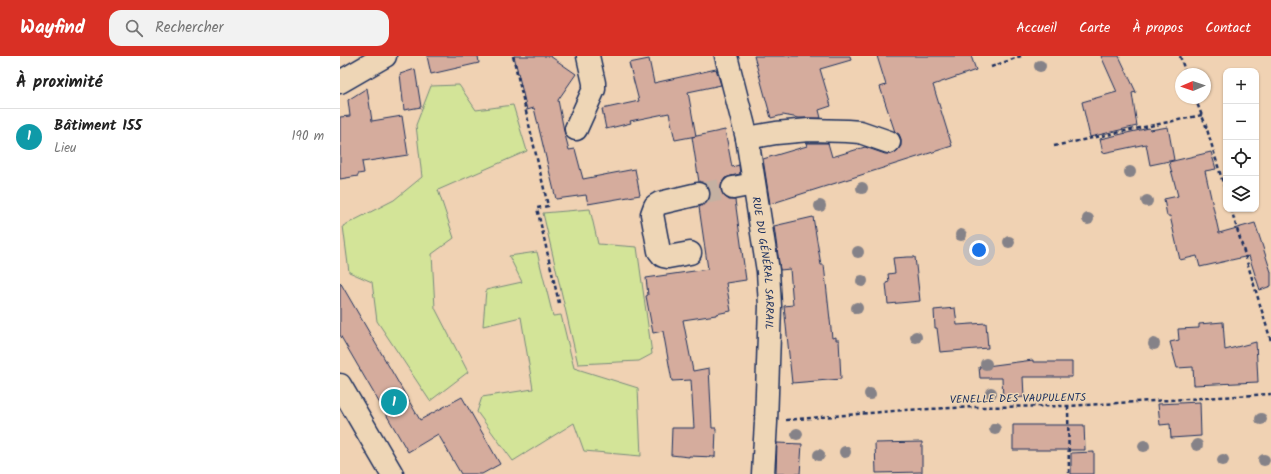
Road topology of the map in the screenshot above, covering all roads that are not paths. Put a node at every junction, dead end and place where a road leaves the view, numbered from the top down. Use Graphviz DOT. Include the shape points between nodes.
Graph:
graph roads {
  1 [pos="385,56"];
  2 [pos="588,56"];
  3 [pos="726,56"];
  4 [pos="340,82"];
  5 [pos="576,129"];
  6 [pos="747,138"];
  7 [pos="889,142"];
  8 [pos="754,184"];
  9 [pos="733,188"];
  10 [pos="698,194"];
  11 [pos="690,253"];
  12 [pos="340,384"];
  13 [pos="392,474"];
  14 [pos="763,474"];
  1 -- 4 [label="street"];
  2 -- 5 [label="street" via="594,89"];
  3 -- 6 [label="street, RUE DU GÉNÉRAL SARRAIL"];
  6 -- 7 [label="street" via="802,131 847,131 860,132"];
  6 -- 8 [label="street, RUE DU GÉNÉRAL SARRAIL"];
  8 -- 9 [label="street"];
  8 -- 14 [label="street, RUE DU GÉNÉRAL SARRAIL" via="768,271 770,306"];
  10 -- 11 [label="street" via="660,203 654,206 652,214 658,251 668,257"];
  12 -- 13 [label="street"];
}
